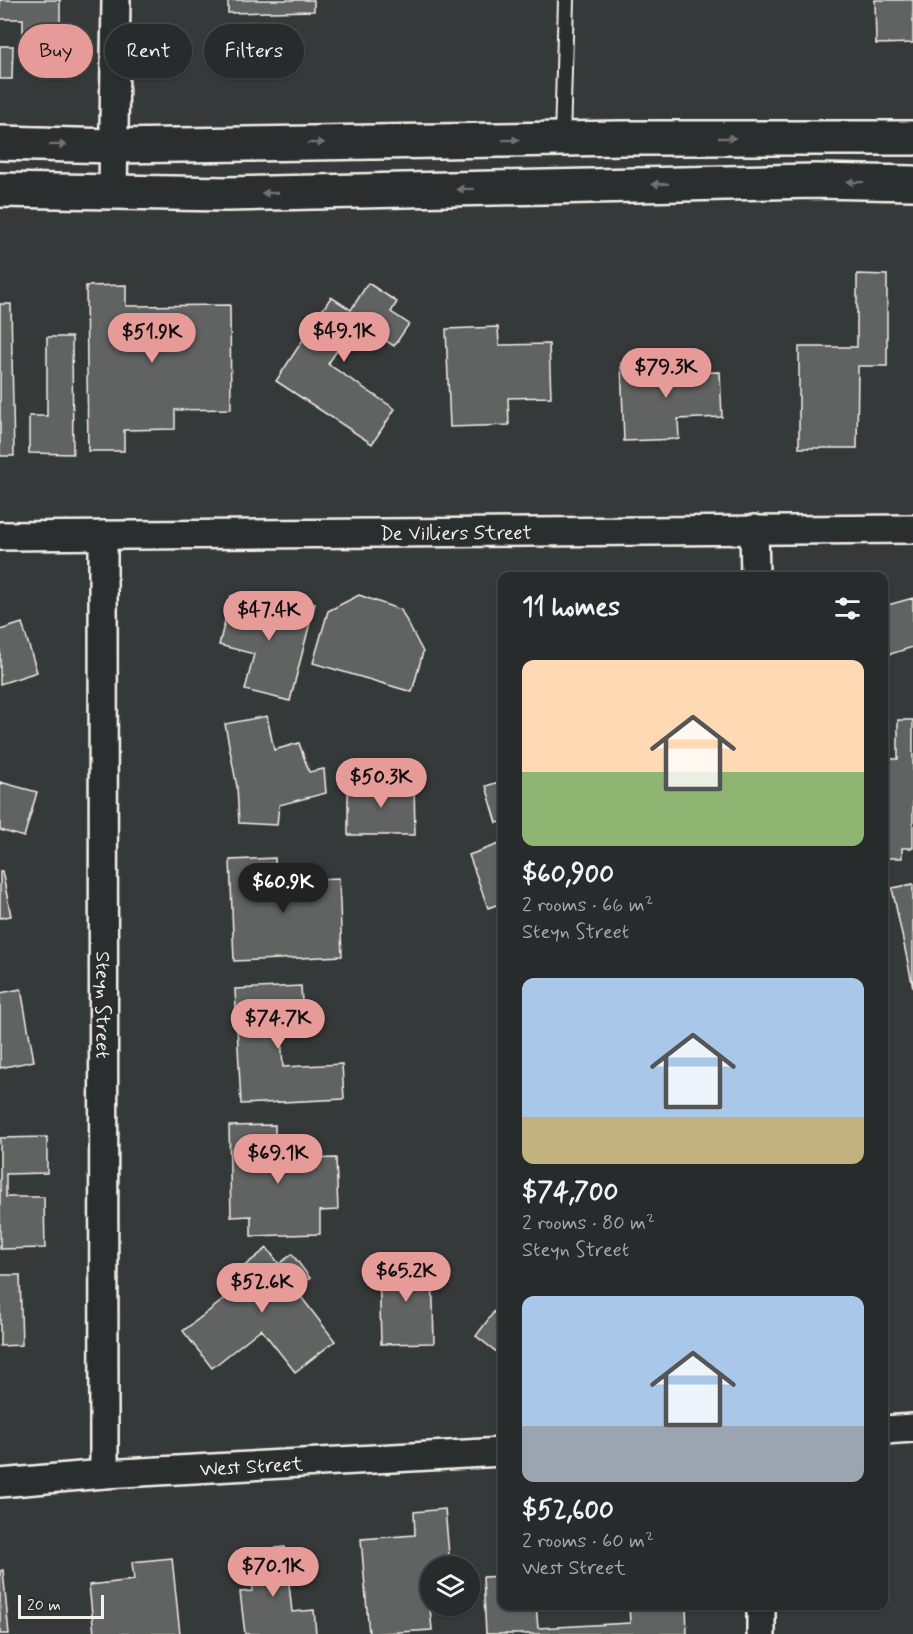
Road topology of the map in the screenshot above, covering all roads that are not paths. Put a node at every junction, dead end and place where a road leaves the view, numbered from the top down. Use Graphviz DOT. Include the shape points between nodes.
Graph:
graph roads {
  1 [pos="116,0"];
  2 [pos="566,0"];
  3 [pos="622,138"];
  4 [pos="913,138"];
  5 [pos="562,139"];
  6 [pos="0,143"];
  7 [pos="113,146"];
  8 [pos="913,183"];
  9 [pos="623,185"];
  10 [pos="0,190"];
  11 [pos="112,192"];
  12 [pos="754,529"];
  13 [pos="913,529"];
  14 [pos="103,535"];
  15 [pos="0,536"];
  16 [pos="755,572"];
  17 [pos="913,1428"];
  18 [pos="888,1430"];
  19 [pos="498,1452"];
  20 [pos="104,1474"];
  21 [pos="0,1483"];
  22 [pos="761,1610"];
  23 [pos="761,1634"];
  1 -- 7 [label="street"];
  2 -- 5 [label="lane"];
  3 -- 4 [label="main road, one-way"];
  3 -- 5 [label="main road"];
  3 -- 9 [label="main road"];
  7 -- 5 [label="main road, one-way"];
  6 -- 7 [label="main road, one-way"];
  7 -- 11 [label="street"];
  8 -- 9 [label="main road, one-way"];
  9 -- 11 [label="main road, one-way" via="227,194"];
  10 -- 11 [label="main road"];
  12 -- 13 [label="street, De Villiers Street"];
  12 -- 14 [label="street, De Villiers Street"];
  12 -- 16 [label="street"];
  14 -- 15 [label="street, De Villiers Street"];
  14 -- 20 [label="street, Steyn Street"];
  17 -- 18 [label="street"];
  19 -- 20 [label="street, West Street"];
  20 -- 21 [label="street, West Street"];
  22 -- 23 [label="street"];
}
